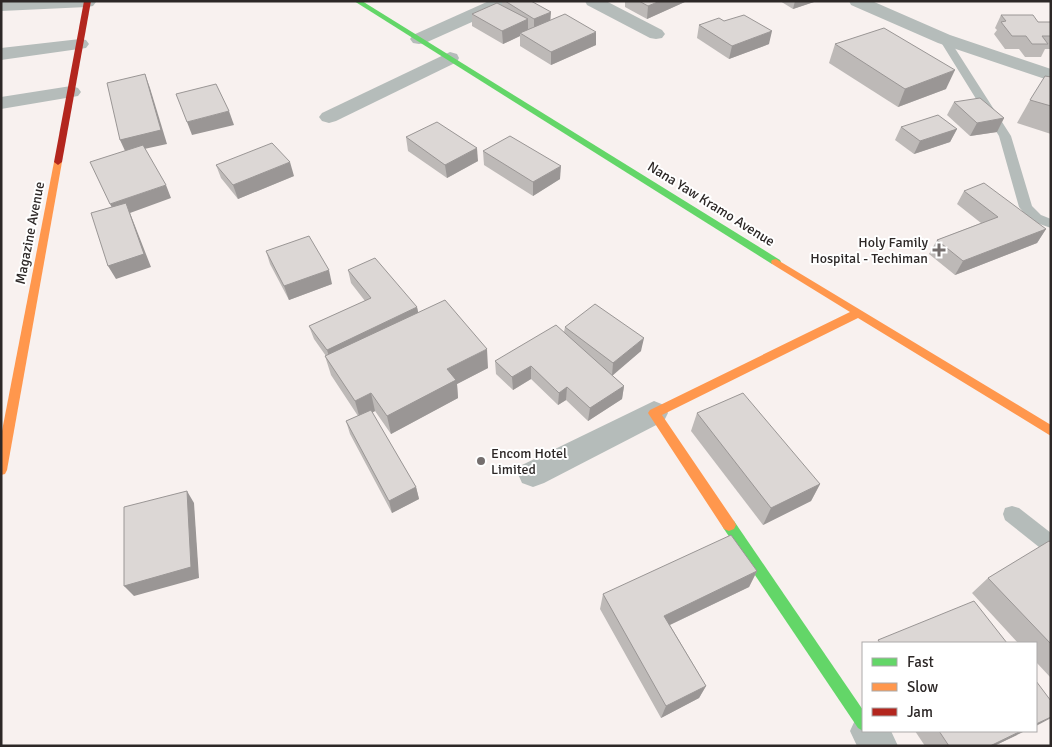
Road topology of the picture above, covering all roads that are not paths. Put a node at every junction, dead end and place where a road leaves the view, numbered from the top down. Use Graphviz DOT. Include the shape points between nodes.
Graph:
graph roads {
  1 [pos="88,1"];
  2 [pos="357,1"];
  3 [pos="504,1"];
  4 [pos="593,1"];
  5 [pos="857,1"];
  6 [pos="1,6"];
  7 [pos="656,34"];
  8 [pos="419,39"];
  9 [pos="944,39"];
  10 [pos="80,44"];
  11 [pos="1,54"];
  12 [pos="450,58"];
  13 [pos="1051,75"];
  14 [pos="71,92"];
  15 [pos="1,103"];
  16 [pos="329,117"];
  17 [pos="1051,224"];
  18 [pos="858,313"];
  19 [pos="654,412"];
  20 [pos="1051,431"];
  21 [pos="1,470"];
  22 [pos="532,474"];
  23 [pos="1012,514"];
  24 [pos="1051,545"];
  25 [pos="862,722"];
  26 [pos="870,732"];
  27 [pos="879,746"];
  1 -- 6 [label="street"];
  1 -- 10 [label="street, Magazine Avenue"];
  2 -- 8 [label="street, Nana Yaw Kramo Avenue"];
  3 -- 8 [label="street"];
  4 -- 7 [label="street"];
  5 -- 9 [label="street"];
  8 -- 12 [label="street, Nana Yaw Kramo Avenue"];
  9 -- 13 [label="street"];
  9 -- 17 [label="lane" via="1005,136 1026,207 1036,218"];
  10 -- 11 [label="street"];
  10 -- 14 [label="street, Magazine Avenue"];
  12 -- 16 [label="street"];
  12 -- 18 [label="street, Nana Yaw Kramo Avenue"];
  14 -- 15 [label="street"];
  14 -- 21 [label="street, Magazine Avenue"];
  18 -- 19 [label="street"];
  18 -- 20 [label="street, Nana Yaw Kramo Avenue"];
  19 -- 22 [label="street"];
  19 -- 25 [label="street"];
  23 -- 24 [label="lane"];
  26 -- 27 [label="street"];
}
